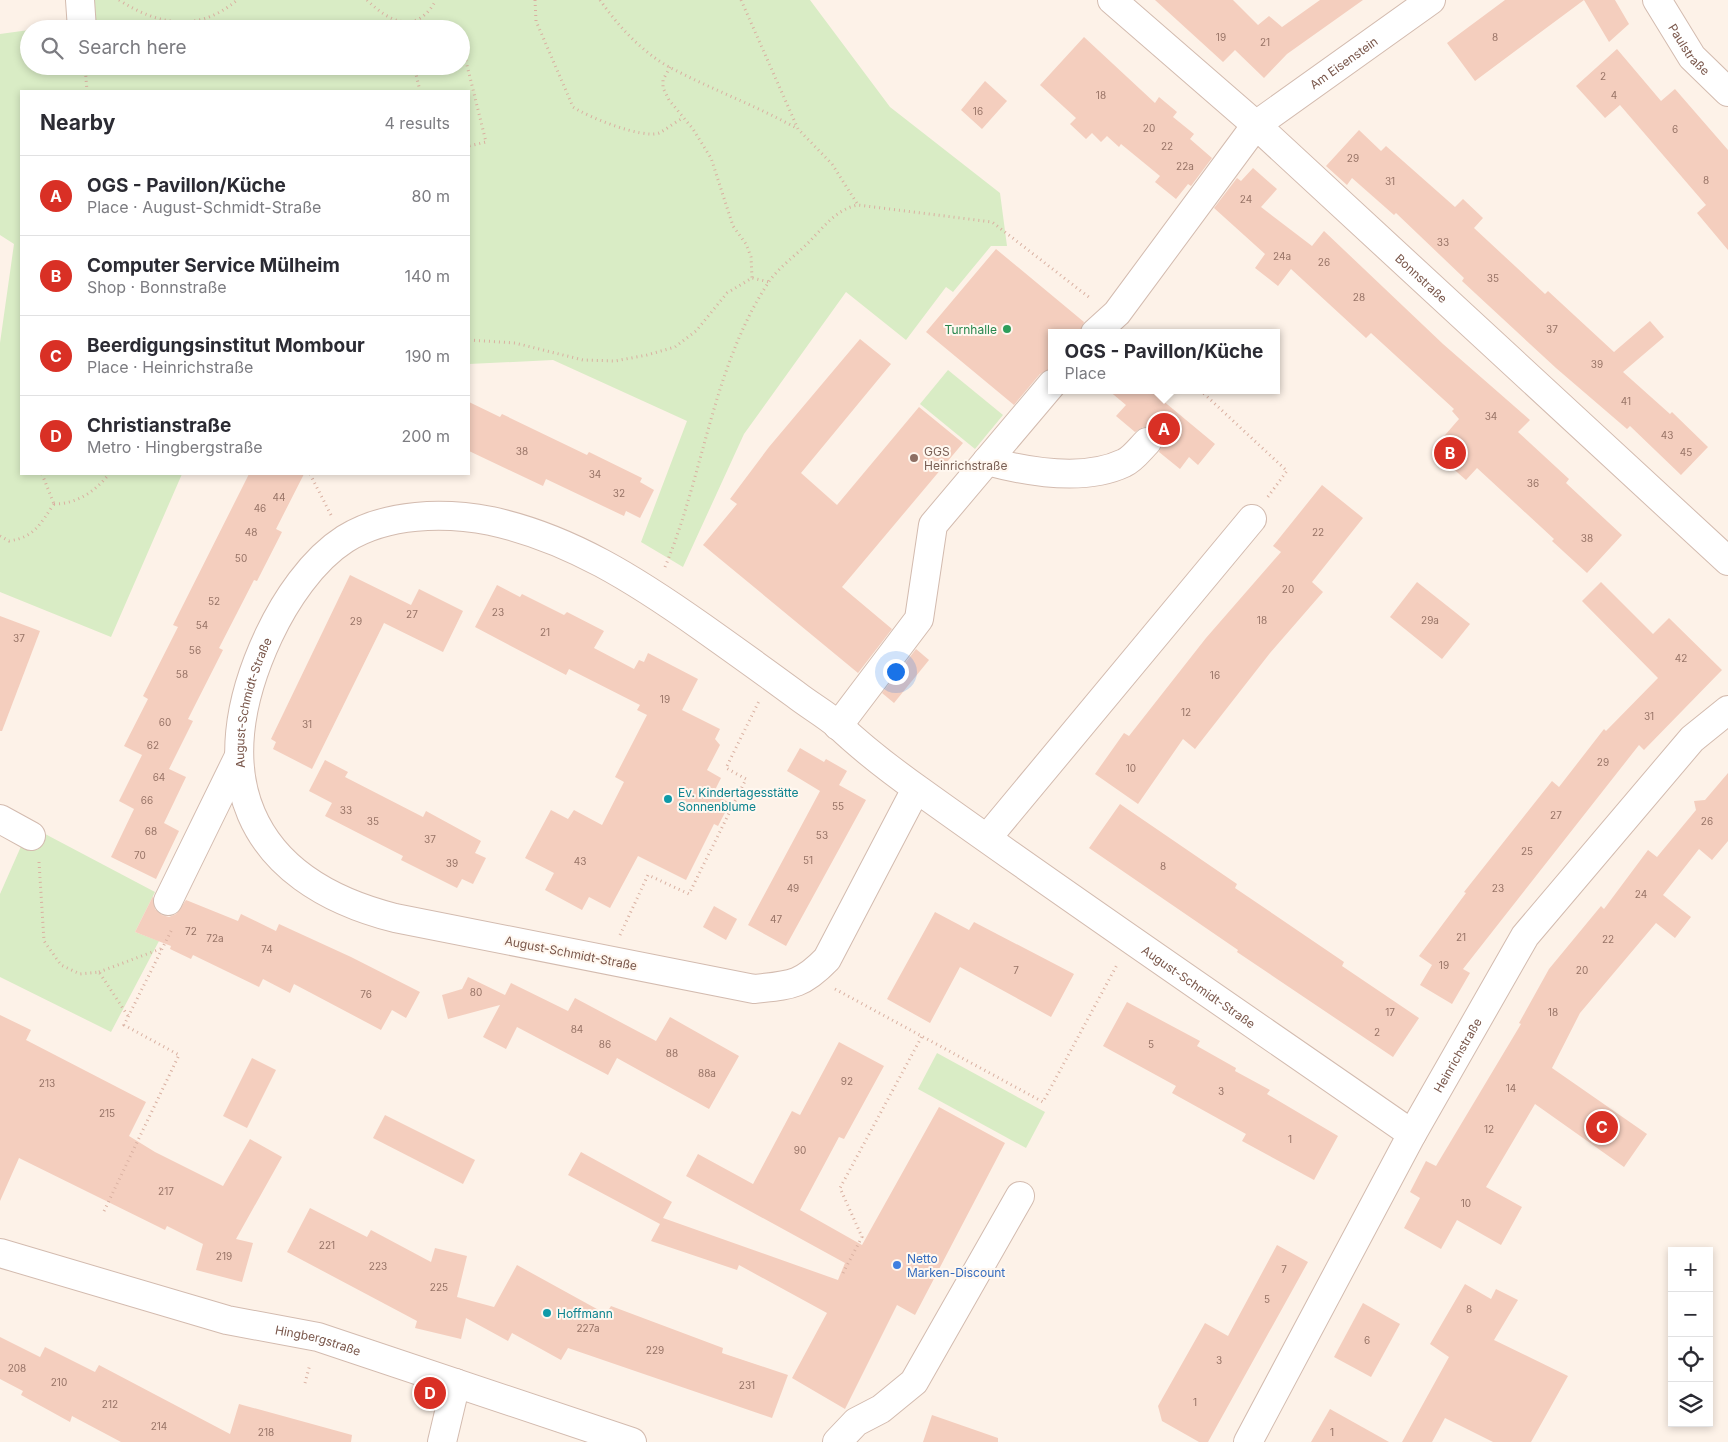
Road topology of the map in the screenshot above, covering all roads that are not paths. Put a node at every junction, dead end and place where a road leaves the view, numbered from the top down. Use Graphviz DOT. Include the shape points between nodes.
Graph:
graph roads {
  1 [pos="80,0"];
  2 [pos="1112,0"];
  3 [pos="1431,0"];
  4 [pos="1657,0"];
  5 [pos="81,20"];
  6 [pos="1728,92"];
  7 [pos="1256,125"];
  8 [pos="1099,329"];
  9 [pos="1048,389"];
  10 [pos="1147,442"];
  11 [pos="987,461"];
  12 [pos="1252,519"];
  13 [pos="1728,561"];
  14 [pos="1728,710"];
  15 [pos="838,726"];
  16 [pos="240,755"];
  17 [pos="916,788"];
  18 [pos="0,819"];
  19 [pos="31,836"];
  20 [pos="987,838"];
  21 [pos="170,914"];
  22 [pos="1412,1134"];
  23 [pos="1020,1196"];
  24 [pos="0,1252"];
  25 [pos="456,1383"];
  26 [pos="442,1442"];
  27 [pos="632,1442"];
  28 [pos="837,1442"];
  29 [pos="1248,1442"];
  1 -- 5 [label="street"];
  2 -- 7 [label="street, Bonnstraße"];
  3 -- 7 [label="street, Am Eisenstein"];
  4 -- 6 [label="street, Paulstraße" via="1692,57"];
  7 -- 8 [label="street, Am Eisenstein" via="1117,313"];
  7 -- 13 [label="street, Bonnstraße"];
  9 -- 11 [label="street"];
  10 -- 11 [label="street" via="1126,462 1097,472 1026,472"];
  11 -- 15 [label="street" via="933,525 919,619"];
  12 -- 20 [label="street"];
  14 -- 22 [label="street, Heinrichstraße" via="1692,739 1525,936"];
  15 -- 16 [label="street, August-Schmidt-Straße" via="654,592 607,565 523,529 472,518 418,516 366,529 344,540 304,580 273,626 247,690 242,710"];
  15 -- 17 [label="street, August-Schmidt-Straße"];
  16 -- 17 [label="street, August-Schmidt-Straße" via="242,790 264,838 290,868 333,896 395,918 754,989 791,985 811,976 827,958"];
  16 -- 21 [label="street"];
  17 -- 20 [label="street, August-Schmidt-Straße"];
  18 -- 19 [label="street"];
  20 -- 22 [label="street, August-Schmidt-Straße"];
  22 -- 29 [label="street, Heinrichstraße"];
  23 -- 28 [label="street" via="914,1382 881,1409 856,1422"];
  24 -- 25 [label="street, Hingbergstraße" via="227,1320 318,1337"];
  25 -- 26 [label="street"];
  25 -- 27 [label="street, Hingbergstraße"];
}
